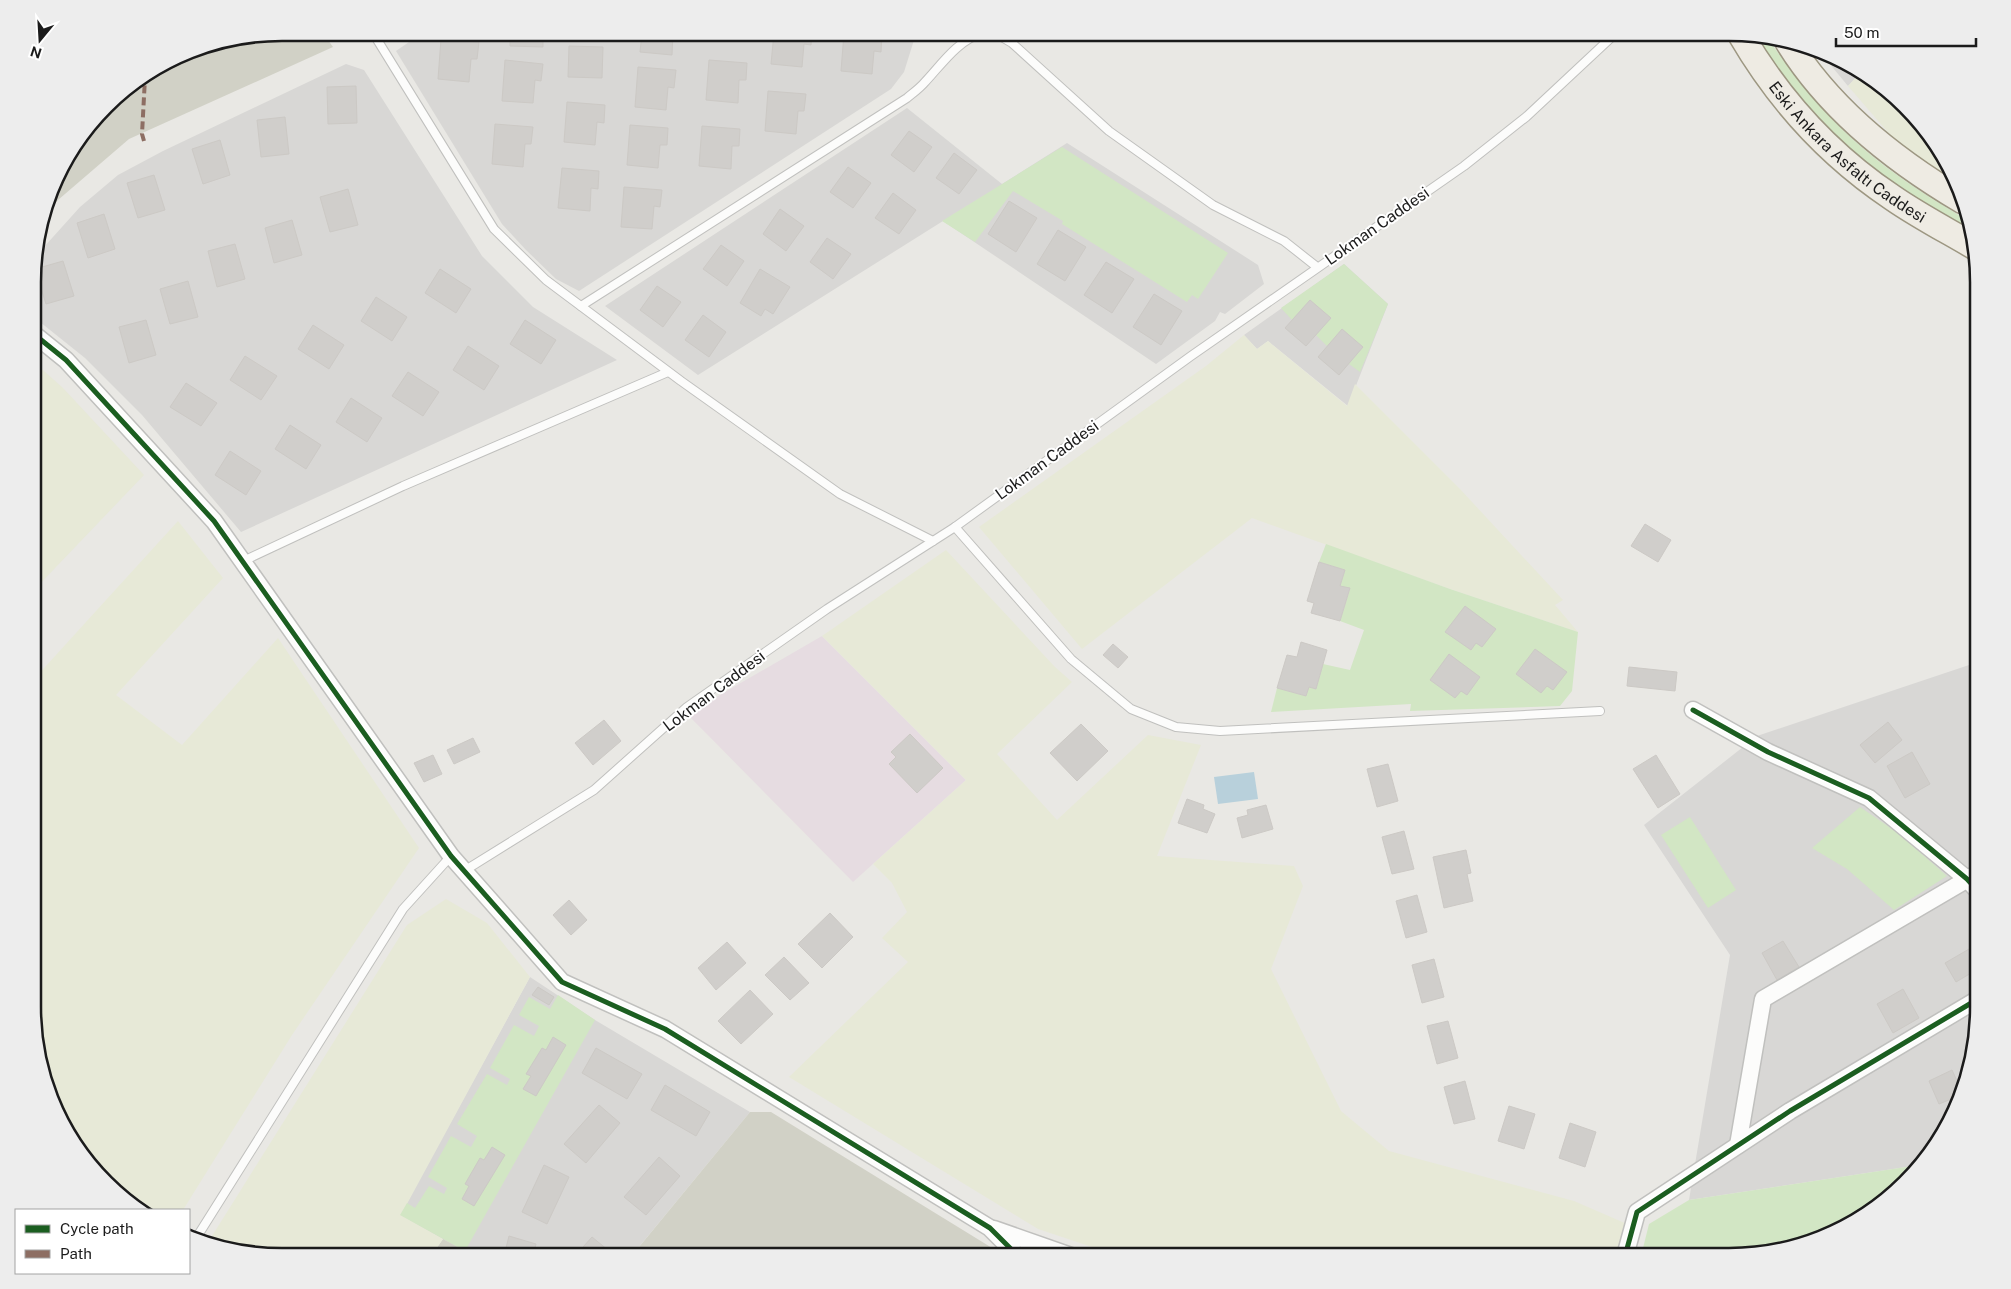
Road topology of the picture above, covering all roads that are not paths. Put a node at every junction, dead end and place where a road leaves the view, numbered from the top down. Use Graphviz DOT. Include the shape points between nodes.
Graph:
graph roads {
  1 [pos="379,41"];
  2 [pos="965,41"];
  3 [pos="1009,41"];
  4 [pos="1606,41"];
  5 [pos="1746,42"];
  6 [pos="1794,50"];
  7 [pos="1953,195"];
  8 [pos="1966,242"];
  9 [pos="1318,267"];
  10 [pos="581,306"];
  11 [pos="41,340"];
  12 [pos="668,372"];
  13 [pos="955,527"];
  14 [pos="933,541"];
  15 [pos="241,562"];
  16 [pos="1693,710"];
  17 [pos="1600,711"];
  18 [pos="451,856"];
  19 [pos="464,871"];
  20 [pos="1970,878"];
  21 [pos="1970,883"];
  22 [pos="1970,1004"];
  23 [pos="1738,1145"];
  24 [pos="990,1228"];
  25 [pos="200,1233"];
  26 [pos="1010,1248"];
  27 [pos="1048,1248"];
  28 [pos="1627,1248"];
  1 -- 10 [label="lane" via="494,229 546,280"];
  2 -- 10 [label="lane" via="906,98"];
  3 -- 9 [label="lane" via="1109,131 1213,205 1284,241"];
  4 -- 9 [label="lane, Lokman Caddesi" via="1526,117 1464,166"];
  5 -- 8 [label="main road, Eski Ankara Asfaltı Caddesi" via="1778,92 1848,164 1893,199"];
  6 -- 7 [label="main road, Eski Ankara Asfaltı Caddesi" via="1849,117 1912,169"];
  9 -- 13 [label="lane, Lokman Caddesi"];
  10 -- 12 [label="lane"];
  11 -- 15 [label="street" via="66,360 214,521"];
  12 -- 14 [label="lane" via="840,494"];
  12 -- 15 [label="lane" via="403,486"];
  13 -- 14 [label="lane, Lokman Caddesi"];
  13 -- 17 [label="lane" via="1071,659 1130,709 1176,727 1220,731"];
  14 -- 19 [label="lane, Lokman Caddesi" via="827,609 687,707 594,790"];
  15 -- 18 [label="street"];
  16 -- 20 [label="street" via="1768,752 1869,798"];
  18 -- 19 [label="street"];
  18 -- 25 [label="lane" via="403,909"];
  19 -- 24 [label="street" via="562,982 664,1029"];
  21 -- 23 [label="street" via="1763,999"];
  22 -- 23 [label="street"];
  23 -- 28 [label="street" via="1637,1212"];
  24 -- 26 [label="street"];
  24 -- 27 [label="street"];
}
